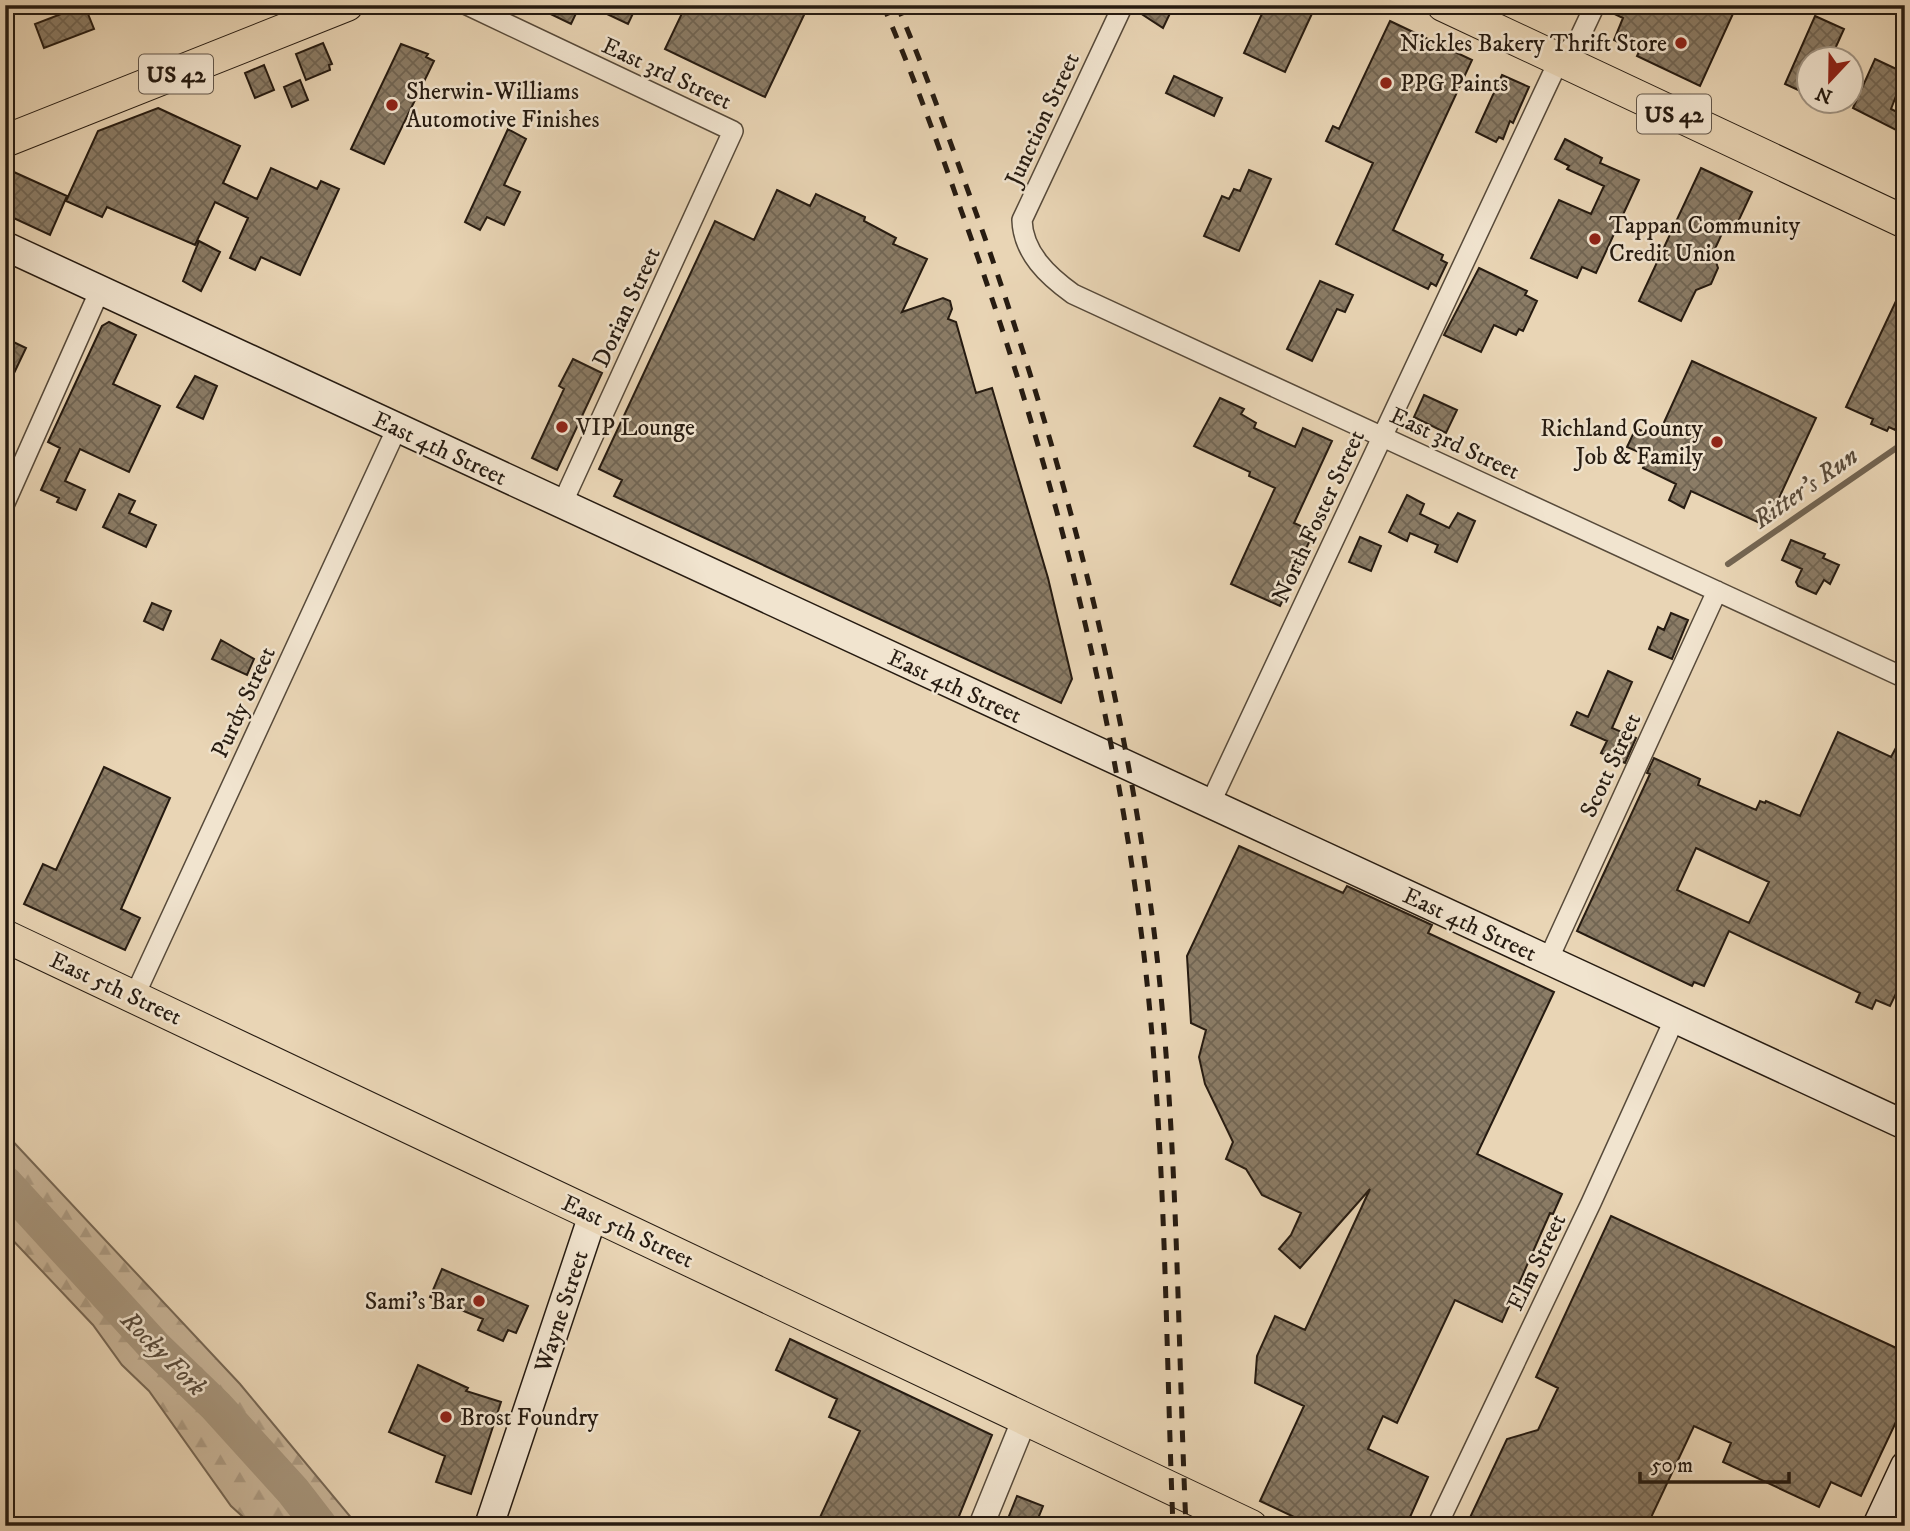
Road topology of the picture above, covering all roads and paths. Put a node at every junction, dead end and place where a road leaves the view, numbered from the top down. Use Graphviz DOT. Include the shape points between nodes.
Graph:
graph roads {
  1 [pos="346,5"];
  2 [pos="467,5"];
  3 [pos="1123,5"];
  4 [pos="1443,5"];
  5 [pos="1595,5"];
  6 [pos="1559,60"];
  7 [pos="733,131"];
  8 [pos="5,141"];
  9 [pos="1905,222"];
  10 [pos="5,246"];
  11 [pos="1033,256"];
  12 [pos="100,290"];
  13 [pos="397,428"];
  14 [pos="1383,436"];
  15 [pos="5,503"];
  16 [pos="562,504"];
  17 [pos="1717,591"];
  18 [pos="1905,678"];
  19 [pos="1210,804"];
  20 [pos="5,936"];
  21 [pos="1548,960"];
  22 [pos="134,997"];
  23 [pos="1675,1018"];
  24 [pos="1905,1125"];
  25 [pos="593,1215"];
  26 [pos="1025,1418"];
  27 [pos="1905,1466"];
  28 [pos="489,1526"];
  29 [pos="981,1526"];
  30 [pos="1251,1526"];
  31 [pos="1437,1526"];
  32 [pos="1877,1526"];
  1 -- 8 [label="main road, US 42"];
  2 -- 7 [label="street, East 3rd Street"];
  3 -- 11 [label="street, Junction Street" via="1022,220"];
  4 -- 6 [label="main road, US 42"];
  5 -- 6 [label="street, North Foster Street" via="1579,39"];
  6 -- 9 [label="main road, US 42"];
  6 -- 14 [label="street, North Foster Street"];
  7 -- 16 [label="street, Dorian Street"];
  10 -- 12 [label="main road, East 4th Street"];
  11 -- 14 [label="street, East 3rd Street" via="1073,294"];
  12 -- 13 [label="main road, East 4th Street"];
  12 -- 15 [label="street"];
  13 -- 16 [label="main road, East 4th Street"];
  13 -- 22 [label="street, Purdy Street"];
  14 -- 17 [label="street, East 3rd Street"];
  14 -- 19 [label="street, North Foster Street"];
  16 -- 19 [label="main road, East 4th Street"];
  17 -- 18 [label="street, East 3rd Street"];
  17 -- 21 [label="street, Scott Street"];
  19 -- 21 [label="main road, East 4th Street"];
  20 -- 22 [label="main road, East 5th Street"];
  21 -- 23 [label="main road, East 4th Street"];
  22 -- 25 [label="main road, East 5th Street"];
  23 -- 24 [label="main road, East 4th Street"];
  23 -- 31 [label="street, Elm Street"];
  25 -- 26 [label="main road, East 5th Street"];
  25 -- 28 [label="main road, Wayne Street"];
  26 -- 29 [label="street"];
  26 -- 30 [label="main road, East 5th Street"];
  27 -- 32 [label="main road"];
}
